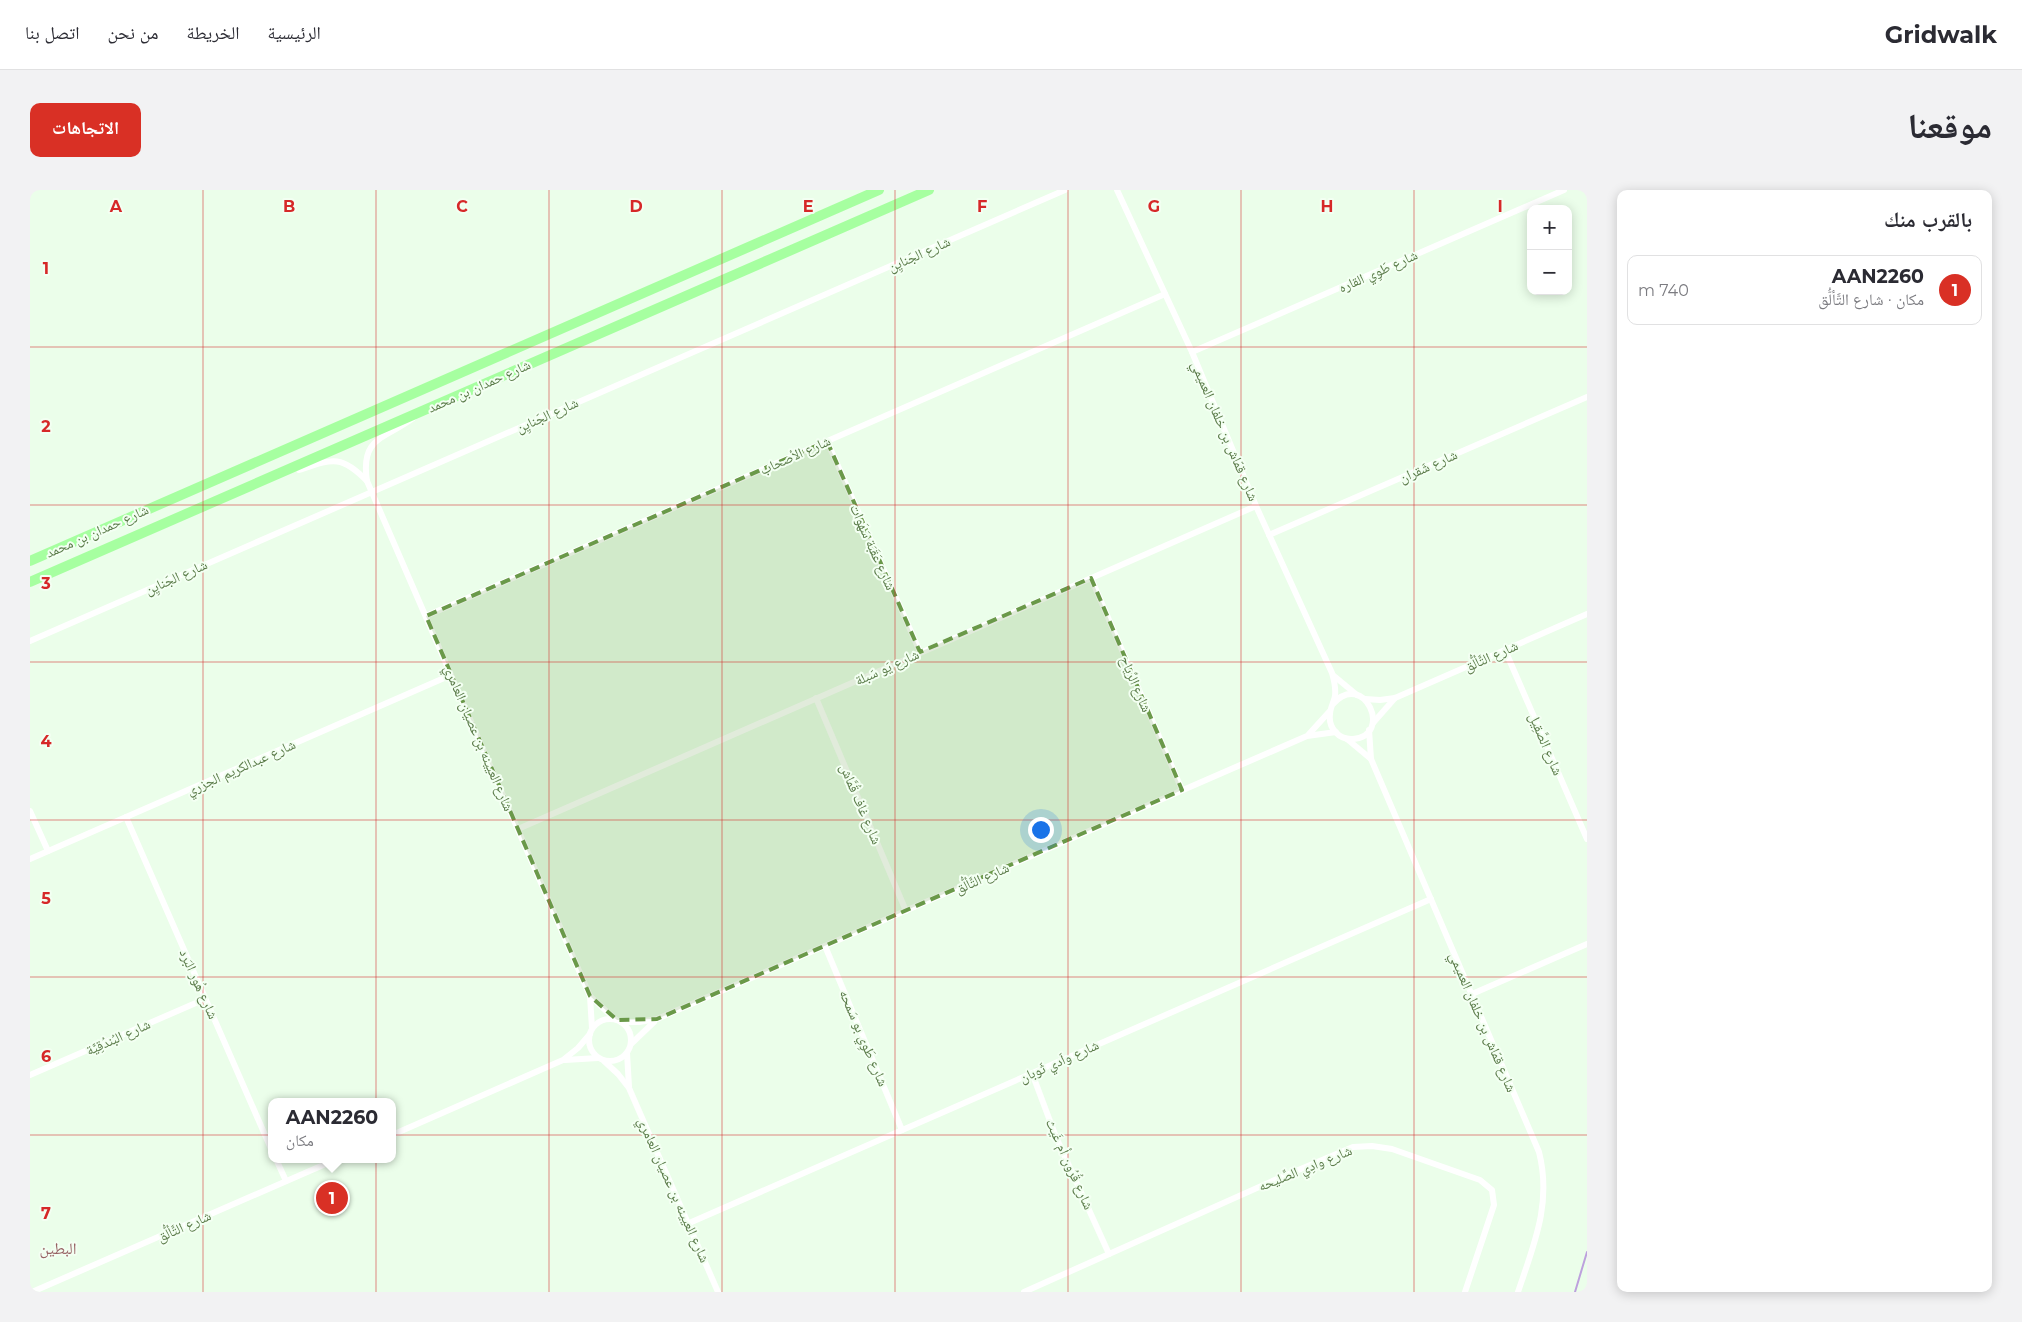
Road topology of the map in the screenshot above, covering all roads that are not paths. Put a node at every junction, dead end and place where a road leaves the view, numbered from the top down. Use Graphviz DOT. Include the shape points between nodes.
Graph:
graph roads {
  1 [pos="879,190"];
  2 [pos="929,190"];
  3 [pos="1065,190"];
  4 [pos="1117,190"];
  5 [pos="1564,190"];
  6 [pos="1164,294"];
  7 [pos="1192,352"];
  8 [pos="1587,397"];
  9 [pos="421,411"];
  10 [pos="827,441"];
  11 [pos="271,477"];
  12 [pos="367,481"];
  13 [pos="372,492"];
  14 [pos="1256,506"];
  15 [pos="1270,535"];
  16 [pos="30,561"];
  17 [pos="1091,578"];
  18 [pos="30,582"];
  19 [pos="1587,614"];
  20 [pos="426,616"];
  21 [pos="30,641"];
  22 [pos="1505,650"];
  23 [pos="920,652"];
  24 [pos="1332,673"];
  25 [pos="451,675"];
  26 [pos="1357,695"];
  27 [pos="816,698"];
  28 [pos="1395,698"];
  29 [pos="1365,699"];
  30 [pos="1333,704"];
  31 [pos="1330,711"];
  32 [pos="1371,727"];
  33 [pos="1336,732"];
  34 [pos="1307,736"];
  35 [pos="1346,738"];
  36 [pos="1371,759"];
  37 [pos="1182,790"];
  38 [pos="30,811"];
  39 [pos="126,817"];
  40 [pos="518,828"];
  41 [pos="1587,838"];
  42 [pos="48,851"];
  43 [pos="30,859"];
  44 [pos="1431,899"];
  45 [pos="906,911"];
  46 [pos="1587,944"];
  47 [pos="825,946"];
  48 [pos="1472,994"];
  49 [pos="590,996"];
  50 [pos="205,999"];
  51 [pos="657,1020"];
  52 [pos="619,1021"];
  53 [pos="591,1031"];
  54 [pos="631,1044"];
  55 [pos="627,1054"];
  56 [pos="563,1060"];
  57 [pos="601,1060"];
  58 [pos="1032,1073"];
  59 [pos="30,1075"];
  60 [pos="629,1088"];
  61 [pos="902,1130"];
  62 [pos="396,1133"];
  63 [pos="268,1142"];
  64 [pos="278,1163"];
  65 [pos="328,1163"];
  66 [pos="286,1181"];
  67 [pos="688,1224"];
  68 [pos="1109,1254"];
  69 [pos="32,1292"];
  70 [pos="718,1292"];
  71 [pos="1024,1292"];
  72 [pos="1466,1292"];
  73 [pos="1518,1292"];
  1 -- 16 [label="main road, شارع حمدان بن محمد"];
  2 -- 9 [label="main road, شارع حمدان بن محمد"];
  3 -- 13 [label="street, شارع الجَنايِن"];
  4 -- 6 [label="street, شارع قمّاش بن خلفان العميمي"];
  5 -- 7 [label="street, شارع طَوِي القاره"];
  6 -- 7 [label="street, شارع قمّاش بن خلفان العميمي"];
  6 -- 10 [label="street, شارع الأصحاب"];
  7 -- 14 [label="street, شارع قمّاش بن خلفان العميمي"];
  8 -- 15 [label="street, شارع شَقران"];
  9 -- 11 [label="main road, شارع حمدان بن محمد"];
  9 -- 12 [label="street, شارع العيينه بن عصيان العامري" via="371,447 366,457"];
  10 -- 20 [label="street, شارع الأصحاب"];
  10 -- 23 [label="street, شارع عَقَبَة سَهَوات"];
  11 -- 12 [label="street, شارع العيينه بن عصيان العامري" via="333,461 349,464"];
  11 -- 18 [label="main road, شارع حمدان بن محمد"];
  12 -- 13 [label="street, شارع العيينه بن عصيان العامري"];
  13 -- 20 [label="street, شارع العيينه بن عصيان العامري"];
  13 -- 21 [label="street, شارع الجَنايِن"];
  14 -- 15 [label="street, شارع قمّاش بن خلفان العميمي"];
  14 -- 17 [label="street, شارع يَو سَبلة"];
  15 -- 24 [label="street, شارع قمّاش بن خلفان العميمي"];
  17 -- 23 [label="street, شارع يَو سَبلة"];
  17 -- 37 [label="street, شارع الرِّياح"];
  19 -- 22 [label="street, شارع التَّألُّق"];
  20 -- 25 [label="street, شارع العيينه بن عصيان العامري"];
  22 -- 28 [label="street, شارع التَّألُّق"];
  22 -- 41 [label="street, شارع الصَّقِيل"];
  23 -- 27 [label="street, شارع يَو سَبلة"];
  24 -- 26 [label="street, شارع قمّاش بن خلفان العميمي"];
  24 -- 30 [label="street, شارع قمّاش بن خلفان العميمي" via="1335,688"];
  25 -- 39 [label="street, شارع عبدالكريم الجزري"];
  25 -- 40 [label="street, شارع العيينه بن عصيان العامري"];
  26 -- 29 [label="street"];
  26 -- 30 [label="street" via="1341,697"];
  27 -- 40 [label="street, شارع يَو سَبلة"];
  27 -- 45 [label="street, شارع غاف قُمَّاش"];
  28 -- 29 [label="street, شارع التَّألُّق"];
  28 -- 32 [label="street, شارع التَّألُّق"];
  29 -- 32 [label="street" via="1373,710"];
  30 -- 31 [label="street"];
  31 -- 33 [label="street"];
  31 -- 34 [label="street, شارع التَّألُّق"];
  32 -- 35 [label="street" via="1361,737"];
  32 -- 36 [label="street, شارع قمّاش بن خلفان العميمي"];
  33 -- 34 [label="street, شارع التَّألُّق"];
  33 -- 35 [label="street"];
  34 -- 37 [label="street, شارع التَّألُّق"];
  35 -- 36 [label="street, شارع قمّاش بن خلفان العميمي"];
  36 -- 44 [label="street, شارع قمّاش بن خلفان العميمي"];
  37 -- 45 [label="street, شارع التَّألُّق"];
  38 -- 42 [label="street"];
  39 -- 42 [label="street, شارع عبدالكريم الجزري"];
  39 -- 50 [label="street, شارع هُور البَرد"];
  40 -- 49 [label="street, شارع العيينه بن عصيان العامري"];
  42 -- 43 [label="street, شارع عبدالكريم الجزري"];
  44 -- 48 [label="street, شارع قمّاش بن خلفان العميمي"];
  44 -- 58 [label="street, شارع واَدي ثَوبان"];
  45 -- 47 [label="street, شارع التَّألُّق"];
  46 -- 48 [label="street"];
  47 -- 51 [label="street, شارع التَّألُّق"];
  47 -- 61 [label="street, شارع طَوِي بو سَمحه"];
  48 -- 73 [label="street, شارع قمّاش بن خلفان العميمي" via="1534,1140 1544,1177 1542,1215"];
  49 -- 52 [label="street, شارع العيينه بن عصيان العامري"];
  49 -- 53 [label="street, شارع العيينه بن عصيان العامري"];
  50 -- 59 [label="street, شارع البُندُقِيَّة"];
  50 -- 63 [label="street, شارع هُور البَرد"];
  51 -- 52 [label="street, شارع التَّألُّق"];
  51 -- 54 [label="street, شارع التَّألُّق"];
  52 -- 53 [label="street" via="604,1020"];
  52 -- 54 [label="street" via="628,1029"];
  53 -- 56 [label="street"];
  53 -- 57 [label="street" via="589,1044"];
  54 -- 55 [label="street"];
  55 -- 57 [label="street" via="614,1061"];
  55 -- 60 [label="street, شارع العيينه بن عصيان العامري"];
  56 -- 57 [label="street"];
  56 -- 62 [label="street"];
  57 -- 60 [label="street, شارع العيينه بن عصيان العامري"];
  58 -- 61 [label="street, شارع واَدي ثَوبان"];
  58 -- 68 [label="street, شارع قُرُون أم غَيث" via="1056,1137"];
  60 -- 67 [label="street, شارع العيينه بن عصيان العامري"];
  61 -- 67 [label="street, شارع واَدي ثَوبان"];
  64 -- 66 [label="street"];
  65 -- 66 [label="street, شارع التَّألُّق"];
  66 -- 69 [label="street, شارع التَّألُّق"];
  67 -- 70 [label="street, شارع العيينه بن عصيان العامري"];
  68 -- 71 [label="street, شارع وادِي الصِّليحه"];
  68 -- 72 [label="street, شارع وادِي الصِّليحه" via="1342,1151 1372,1146 1392,1149 1480,1180 1492,1190 1494,1205"];
}
